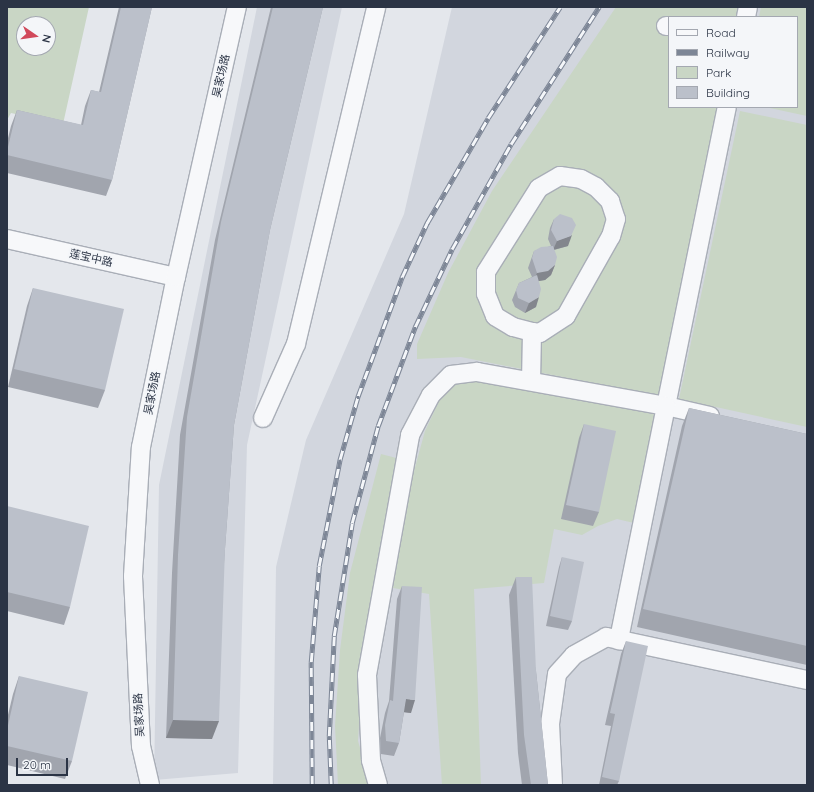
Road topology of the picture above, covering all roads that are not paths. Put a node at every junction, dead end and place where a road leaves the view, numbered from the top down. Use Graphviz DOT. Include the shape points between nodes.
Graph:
graph roads {
  1 [pos="237,7"];
  2 [pos="376,7"];
  3 [pos="727,108"];
  4 [pos="7,239"];
  5 [pos="176,276"];
  6 [pos="532,332"];
  7 [pos="531,381"];
  8 [pos="666,406"];
  9 [pos="263,418"];
  10 [pos="725,419"];
  11 [pos="618,640"];
  12 [pos="807,680"];
  13 [pos="150,785"];
  14 [pos="378,785"];
  15 [pos="553,785"];
  1 -- 5 [label="street, 吴家场路"];
  2 -- 9 [label="street" via="296,344"];
  3 -- 8 [label="street"];
  4 -- 5 [label="street, 莲宝中路"];
  5 -- 13 [label="street, 吴家场路" via="142,447 132,576 141,746"];
  6 -- 6 [label="street" via="513,327 495,316 486,294 486,272 539,188 560,176 581,179 596,187 610,201 616,219 595,268 566,316 540,333"];
  6 -- 7 [label="street"];
  7 -- 8 [label="street"];
  7 -- 14 [label="street" via="477,372 451,375 431,395 410,435 367,675 371,760"];
  8 -- 10 [label="street"];
  8 -- 11 [label="street"];
  11 -- 12 [label="street"];
  11 -- 15 [label="street" via="606,638 574,655 557,674 550,724"];
}
